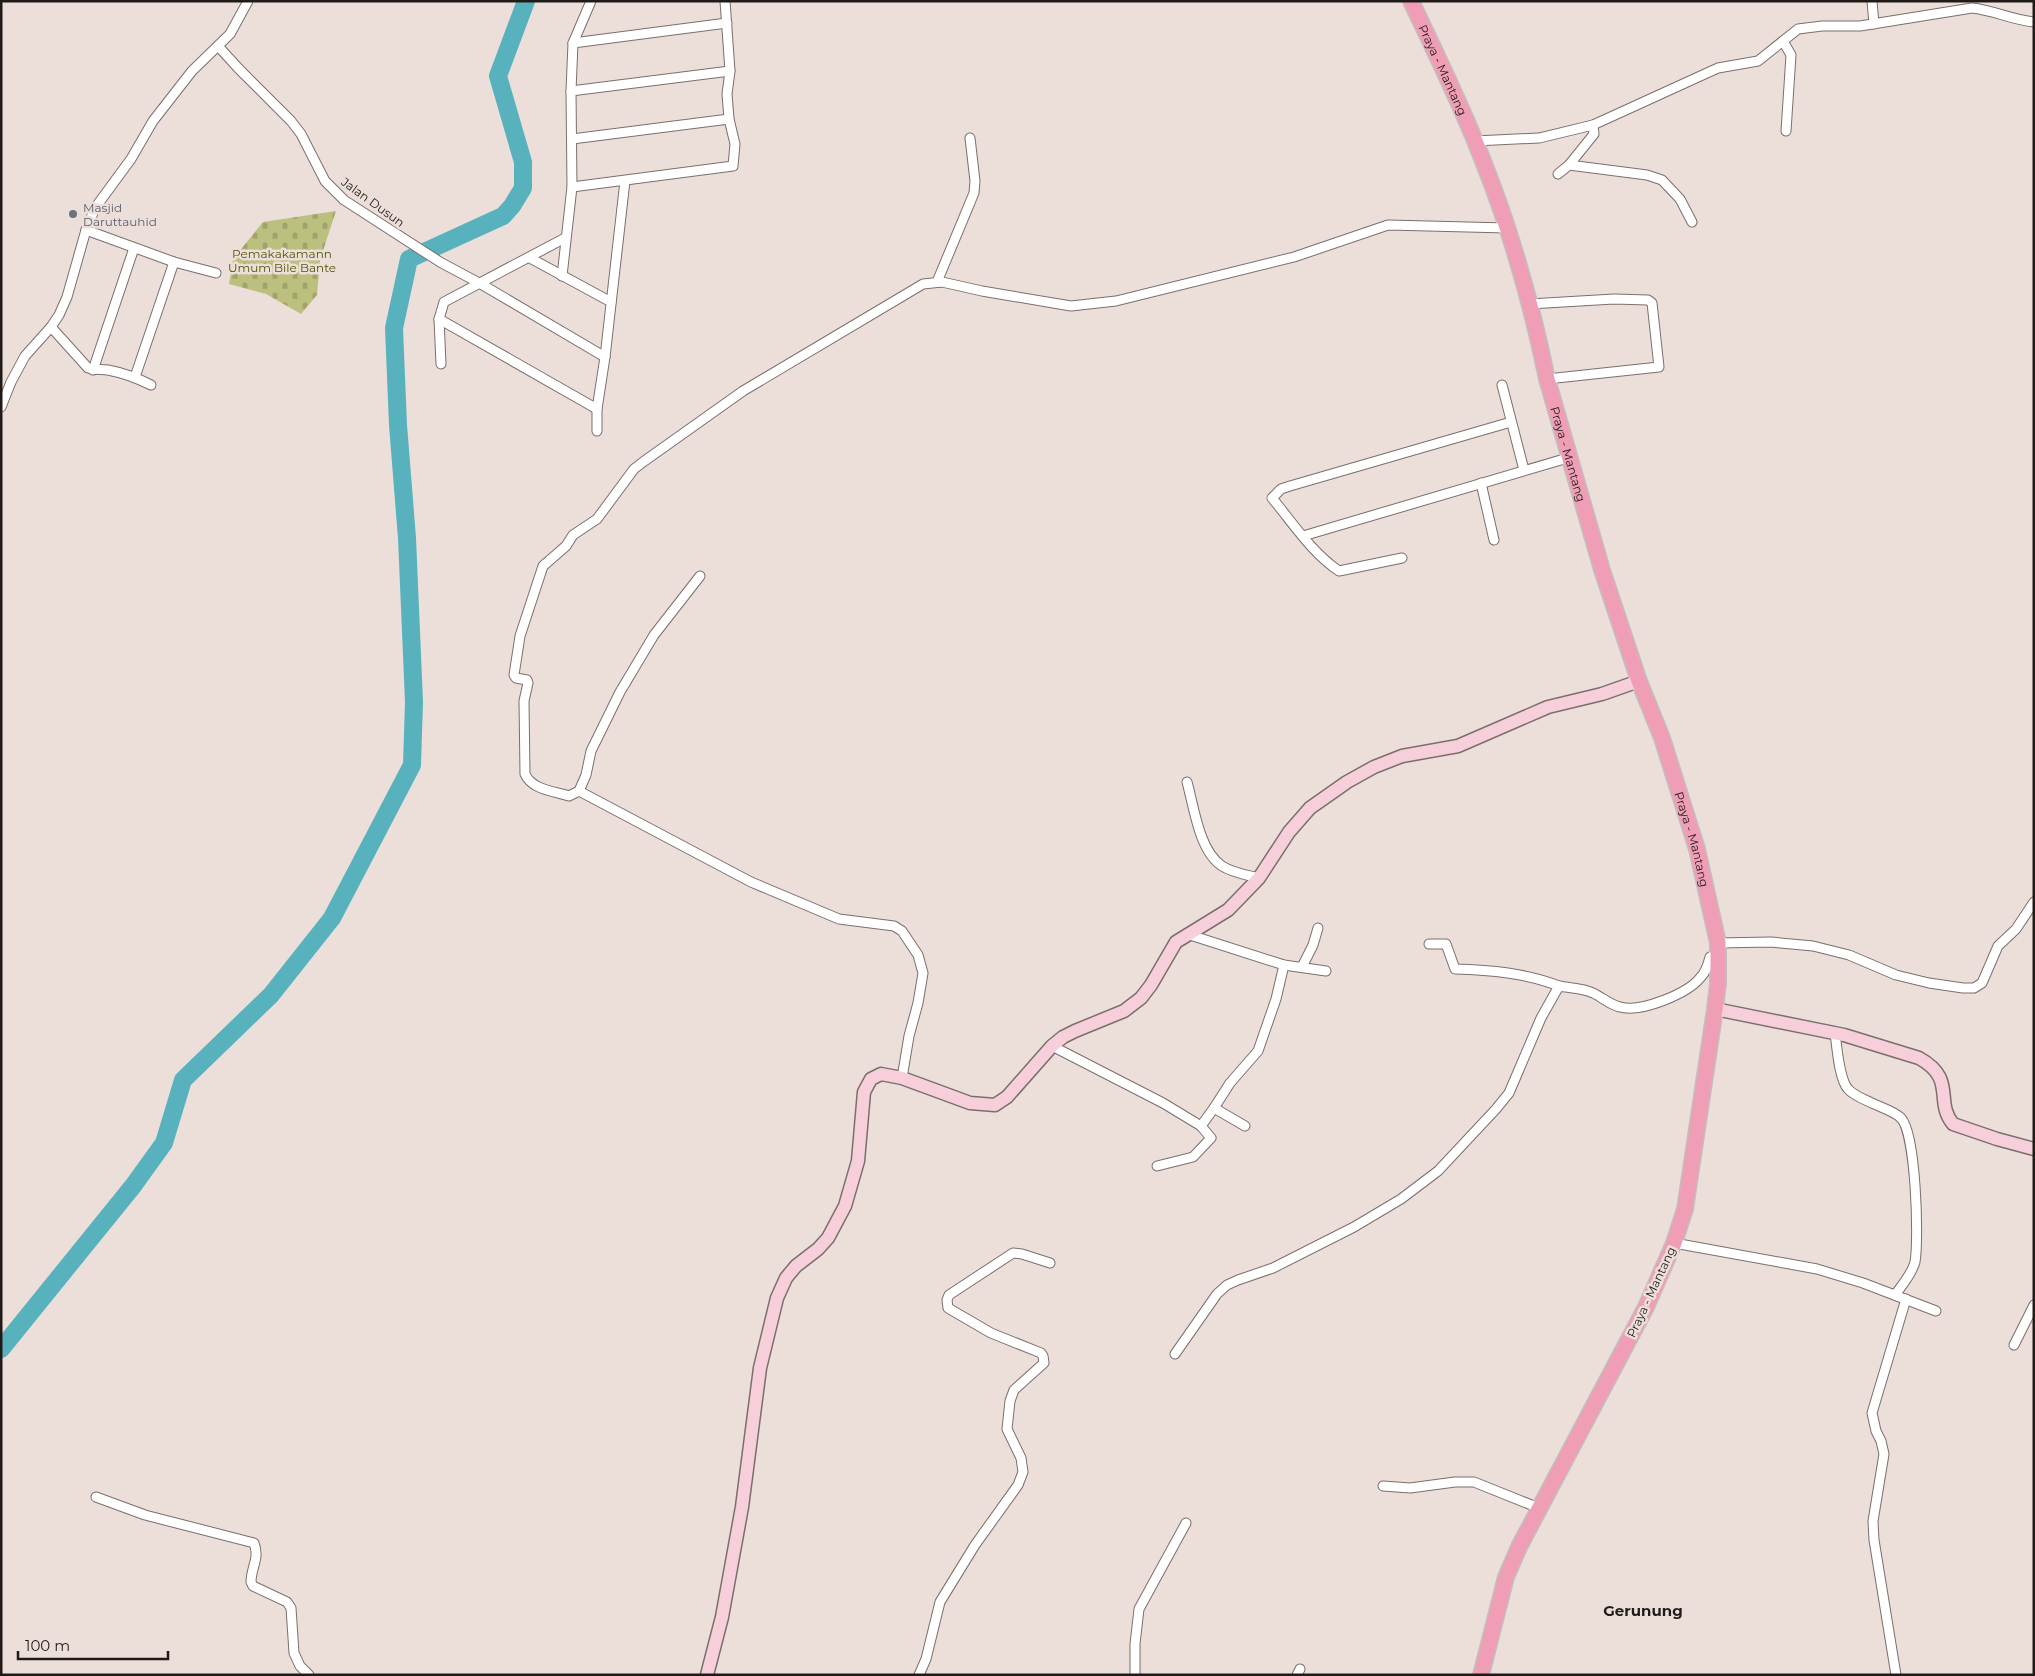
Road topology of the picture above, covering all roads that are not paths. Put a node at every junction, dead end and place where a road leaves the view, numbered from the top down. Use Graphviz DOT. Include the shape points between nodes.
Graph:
graph roads {
  1 [pos="248,1"];
  2 [pos="591,1"];
  3 [pos="725,1"];
  4 [pos="1411,1"];
  5 [pos="1872,1"];
  6 [pos="2034,22"];
  7 [pos="727,23"];
  8 [pos="1874,24"];
  9 [pos="1783,41"];
  10 [pos="573,43"];
  11 [pos="218,46"];
  12 [pos="730,71"];
  13 [pos="571,91"];
  14 [pos="729,119"];
  15 [pos="1593,125"];
  16 [pos="1786,131"];
  17 [pos="572,138"];
  18 [pos="970,138"];
  19 [pos="1475,141"];
  20 [pos="1569,165"];
  21 [pos="1558,174"];
  22 [pos="625,181"];
  23 [pos="572,187"];
  24 [pos="1692,222"];
  25 [pos="1507,228"];
  26 [pos="86,230"];
  27 [pos="565,238"];
  28 [pos="134,248"];
  29 [pos="530,258"];
  30 [pos="174,262"];
  31 [pos="216,273"];
  32 [pos="562,276"];
  33 [pos="937,282"];
  34 [pos="481,284"];
  35 [pos="611,302"];
  36 [pos="1529,304"];
  37 [pos="439,319"];
  38 [pos="51,328"];
  39 [pos="605,357"];
  40 [pos="441,364"];
  41 [pos="93,370"];
  42 [pos="135,376"];
  43 [pos="1547,380"];
  44 [pos="151,385"];
  45 [pos="1502,385"];
  46 [pos="1,406"];
  47 [pos="597,409"];
  48 [pos="1511,422"];
  49 [pos="597,430"];
  50 [pos="1570,457"];
  51 [pos="1524,470"];
  52 [pos="1481,483"];
  53 [pos="1303,536"];
  54 [pos="1494,540"];
  55 [pos="1402,558"];
  56 [pos="700,576"];
  57 [pos="1639,681"];
  58 [pos="1187,782"];
  59 [pos="578,790"];
  60 [pos="1259,878"];
  61 [pos="2034,902"];
  62 [pos="1318,928"];
  63 [pos="1187,934"];
  64 [pos="1429,944"];
  65 [pos="1718,949"];
  66 [pos="1284,965"];
  67 [pos="1302,967"];
  68 [pos="1326,971"];
  69 [pos="1559,986"];
  70 [pos="1715,1009"];
  71 [pos="1835,1033"];
  72 [pos="1052,1046"];
  73 [pos="902,1078"];
  74 [pos="1214,1108"];
  75 [pos="1201,1126"];
  76 [pos="1245,1126"];
  77 [pos="2034,1149"];
  78 [pos="1157,1166"];
  79 [pos="1674,1243"];
  80 [pos="1050,1263"];
  81 [pos="1895,1295"];
  82 [pos="1906,1299"];
  83 [pos="2034,1305"];
  84 [pos="1936,1310"];
  85 [pos="2014,1345"];
  86 [pos="1175,1354"];
  87 [pos="1383,1486"];
  88 [pos="96,1497"];
  89 [pos="1539,1508"];
  90 [pos="1186,1523"];
  91 [pos="309,1675"];
  92 [pos="706,1675"];
  93 [pos="919,1675"];
  94 [pos="1135,1675"];
  95 [pos="1480,1675"];
  96 [pos="1896,1675"];
  1 -- 11 [label="street" via="230,34"];
  2 -- 10 [label="street"];
  3 -- 7 [label="street"];
  4 -- 19 [label="main road, Praya - Mantang"];
  5 -- 8 [label="street"];
  6 -- 8 [label="street" via="1972,8"];
  7 -- 10 [label="street"];
  7 -- 12 [label="street"];
  8 -- 9 [label="street" via="1806,27 1791,33"];
  9 -- 15 [label="street" via="1758,62 1712,70"];
  9 -- 16 [label="street" via="1791,55"];
  10 -- 13 [label="street"];
  11 -- 26 [label="street" via="192,71 153,121 131,159 95,208"];
  11 -- 34 [label="street, Jalan Dusun" via="291,121 334,191 408,243"];
  12 -- 13 [label="street"];
  12 -- 14 [label="street" via="727,94"];
  13 -- 17 [label="street"];
  14 -- 17 [label="street"];
  14 -- 22 [label="street" via="735,144 733,166"];
  15 -- 19 [label="street" via="1539,138"];
  15 -- 20 [label="street" via="1594,134"];
  17 -- 23 [label="street"];
  18 -- 33 [label="street" via="974,193"];
  19 -- 25 [label="main road, Praya - Mantang"];
  20 -- 21 [label="street"];
  20 -- 24 [label="street" via="1647,175 1662,180 1680,199"];
  22 -- 23 [label="street"];
  22 -- 35 [label="street"];
  23 -- 27 [label="street"];
  25 -- 33 [label="street" via="1388,225 1294,257 1151,293 1089,304 1060,304"];
  25 -- 36 [label="main road, Praya - Mantang"];
  26 -- 28 [label="street"];
  26 -- 38 [label="street" via="67,297"];
  27 -- 29 [label="street"];
  27 -- 32 [label="street"];
  28 -- 30 [label="street"];
  28 -- 41 [label="street"];
  29 -- 32 [label="street"];
  29 -- 34 [label="street"];
  30 -- 31 [label="street"];
  30 -- 42 [label="street"];
  32 -- 35 [label="street"];
  33 -- 59 [label="street" via="914,288 743,391 643,462 634,469 597,519 573,535 566,546 543,566 520,636 514,675 528,683 524,700 525,774 535,786 569,796"];
  34 -- 37 [label="street" via="444,302"];
  34 -- 39 [label="street, Jalan Dusun"];
  35 -- 39 [label="street"];
  36 -- 43 [label="main road, Praya - Mantang"];
  36 -- 43 [label="street" via="1614,299 1648,300 1652,303 1659,367"];
  37 -- 40 [label="street"];
  37 -- 47 [label="street"];
  38 -- 41 [label="street"];
  38 -- 46 [label="street" via="26,356"];
  39 -- 47 [label="street"];
  41 -- 42 [label="street"];
  42 -- 44 [label="street"];
  43 -- 50 [label="main road, Praya - Mantang"];
  45 -- 48 [label="street"];
  47 -- 49 [label="street"];
  48 -- 51 [label="street"];
  48 -- 53 [label="street" via="1281,489 1272,498"];
  50 -- 51 [label="street"];
  50 -- 57 [label="main road, Praya - Mantang" via="1602,570"];
  51 -- 52 [label="street"];
  52 -- 53 [label="street"];
  52 -- 54 [label="street"];
  53 -- 55 [label="street" via="1339,571"];
  56 -- 59 [label="street" via="654,635 620,692 594,744 586,775"];
  57 -- 60 [label="street" via="1548,707 1458,746 1402,756 1374,767 1310,808 1289,832"];
  57 -- 65 [label="main road, Praya - Mantang" via="1662,738 1697,848"];
  58 -- 60 [label="street" via="1205,846 1214,859 1228,869"];
  59 -- 73 [label="street" via="751,882 839,919 894,926 902,931 918,955 922,973"];
  60 -- 63 [label="street" via="1228,910"];
  61 -- 65 [label="street" via="2016,928 1998,946 1982,983 1974,988 1946,986 1896,975 1813,946 1771,942"];
  62 -- 67 [label="street"];
  63 -- 66 [label="street"];
  63 -- 72 [label="street" via="1171,949 1152,985 1135,1004 1075,1031"];
  64 -- 69 [label="street" via="1446,944 1454,969 1506,972"];
  65 -- 69 [label="street" via="1704,972 1688,989 1643,1006 1618,1007 1590,991"];
  65 -- 70 [label="main road, Praya - Mantang"];
  66 -- 67 [label="street"];
  66 -- 74 [label="street" via="1258,1051 1230,1083"];
  67 -- 68 [label="street"];
  69 -- 86 [label="street" via="1541,1018 1509,1092 1438,1171 1401,1199 1354,1227 1273,1268 1227,1285 1217,1294"];
  70 -- 71 [label="street"];
  70 -- 79 [label="main road, Praya - Mantang" via="1685,1209"];
  71 -- 77 [label="street" via="1927,1062 1941,1079 1947,1114 1953,1124"];
  71 -- 81 [label="street" via="1847,1089 1900,1117 1906,1130 1914,1170 1916,1241 1913,1267"];
  72 -- 73 [label="street" via="1007,1097 995,1105 970,1103"];
  72 -- 75 [label="street"];
  73 -- 92 [label="street" via="881,1074 867,1084 858,1161 845,1206 828,1238 796,1266 777,1298 760,1368 742,1507 722,1617"];
  74 -- 75 [label="street"];
  74 -- 76 [label="street"];
  75 -- 78 [label="street" via="1211,1138 1197,1154"];
  79 -- 81 [label="street" via="1817,1269"];
  79 -- 89 [label="main road, Praya - Mantang" via="1646,1307"];
  80 -- 93 [label="street" via="1013,1253 949,1295 947,1300 948,1308 991,1333 1041,1353 1044,1363 1014,1390 1010,1401 1007,1428 1021,1458 1023,1472 1018,1485 940,1602"];
  81 -- 82 [label="street"];
  82 -- 84 [label="street"];
  82 -- 96 [label="street" via="1872,1414 1884,1454 1874,1540"];
  83 -- 85 [label="street"];
  87 -- 89 [label="street" via="1410,1488 1474,1482"];
  88 -- 91 [label="street" via="145,1515 254,1544 256,1562 250,1582 287,1602 292,1615 294,1653"];
  89 -- 95 [label="main road, Praya - Mantang" via="1506,1577"];
  90 -- 94 [label="street" via="1139,1609"];
}
